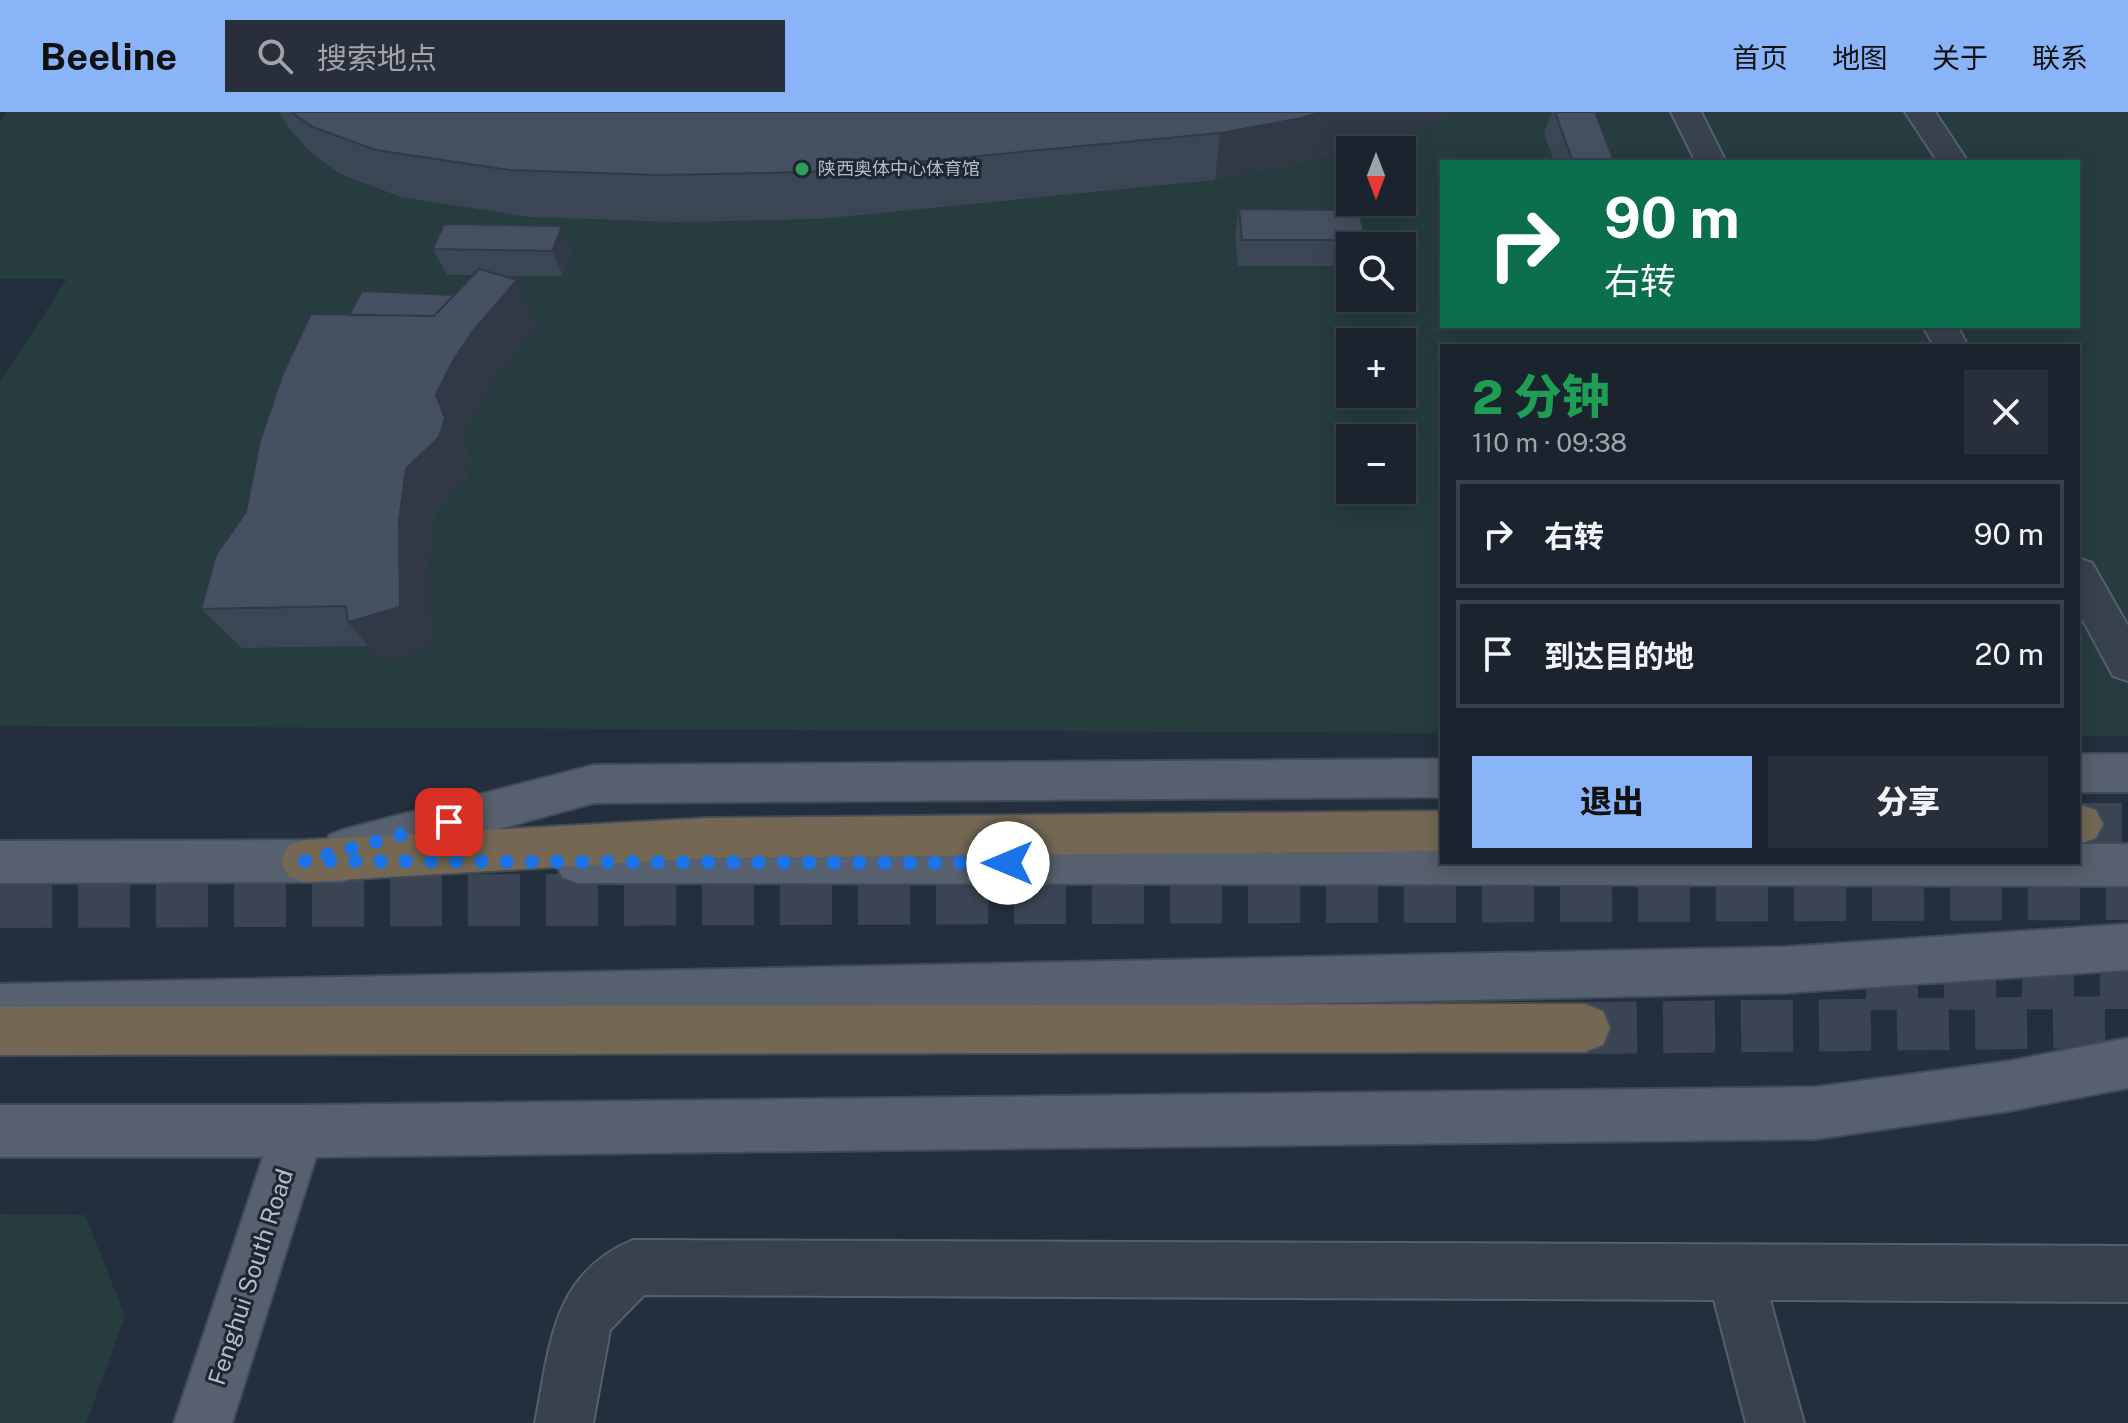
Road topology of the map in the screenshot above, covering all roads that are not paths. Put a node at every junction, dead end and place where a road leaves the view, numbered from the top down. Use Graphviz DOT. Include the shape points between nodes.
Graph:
graph roads {
  1 [pos="1686,112"];
  2 [pos="1920,112"];
  3 [pos="1710,160"];
  4 [pos="1952,160"];
  5 [pos="2080,578"];
  6 [pos="2128,664"];
  7 [pos="2080,773"];
  8 [pos="2128,773"];
  9 [pos="1440,778"];
  10 [pos="1440,831"];
  11 [pos="304,861"];
  12 [pos="0,862"];
  13 [pos="1440,863"];
  14 [pos="1672,864"];
  15 [pos="2128,865"];
  16 [pos="2128,947"];
  17 [pos="0,1008"];
  18 [pos="1585,1028"];
  19 [pos="0,1031"];
  20 [pos="2128,1063"];
  21 [pos="0,1131"];
  22 [pos="298,1131"];
  23 [pos="1735,1272"];
  24 [pos="2128,1274"];
  25 [pos="203,1423"];
  26 [pos="564,1423"];
  27 [pos="1775,1423"];
  1 -- 3 [label="street"];
  2 -- 4 [label="street"];
  5 -- 6 [label="street"];
  7 -- 8 [label="main road"];
  9 -- 11 [label="main road" via="594,784"];
  10 -- 11 [label="highway" via="708,838"];
  11 -- 12 [label="main road"];
  11 -- 13 [label="main road"];
  14 -- 15 [label="main road"];
  16 -- 17 [label="main road" via="1785,970"];
  18 -- 19 [label="highway"];
  20 -- 22 [label="main road" via="1816,1113"];
  21 -- 22 [label="main road"];
  22 -- 25 [label="main road, Fenghui South Road"];
  23 -- 24 [label="street"];
  23 -- 26 [label="street" via="633,1267 584,1316"];
  23 -- 27 [label="street"];
}
